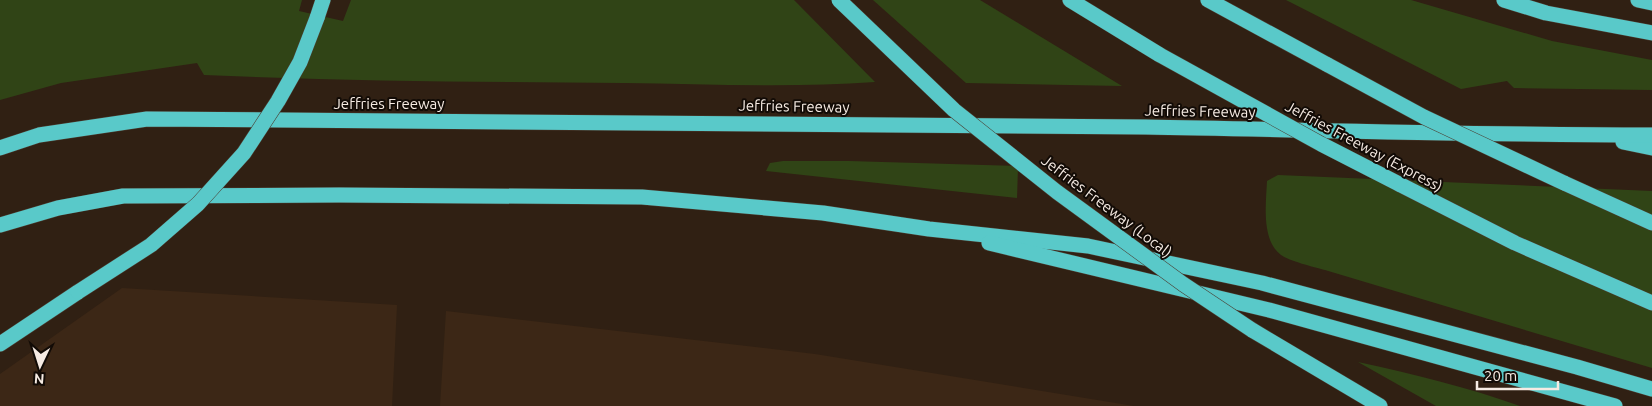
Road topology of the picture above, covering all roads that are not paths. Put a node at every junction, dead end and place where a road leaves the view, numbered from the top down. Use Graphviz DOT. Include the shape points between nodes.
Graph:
graph roads {
  1 [pos="323,0"];
  2 [pos="839,0"];
  3 [pos="1070,0"];
  4 [pos="1208,0"];
  5 [pos="1504,0"];
  6 [pos="1638,0"];
  7 [pos="1652,3"];
  8 [pos="1652,33"];
  9 [pos="1592,135"];
  10 [pos="1652,135"];
  11 [pos="0,148"];
  12 [pos="1652,148"];
  13 [pos="1652,222"];
  14 [pos="0,225"];
  15 [pos="929,229"];
  16 [pos="1652,303"];
  17 [pos="0,344"];
  18 [pos="1652,389"];
  19 [pos="1380,406"];
  20 [pos="1615,406"];
  1 -- 17 [label="highway, bridge" via="300,62 278,100 244,153 198,204 152,245"];
  2 -- 19 [label="highway, Jeffries Freeway (Local), bridge" via="954,110 1049,186 1252,330"];
  3 -- 16 [label="highway, Jeffries Freeway (Express), bridge" via="1160,55 1321,144 1515,243"];
  4 -- 13 [label="highway, bridge" via="1424,117"];
  5 -- 8 [label="highway" via="1546,13"];
  6 -- 7 [label="highway"];
  9 -- 10 [label="highway"];
  9 -- 11 [label="highway, Jeffries Freeway" via="146,118 40,135"];
  9 -- 12 [label="highway"];
  14 -- 15 [label="highway" via="58,208 123,196 349,195 642,197 823,212"];
  15 -- 18 [label="highway" via="1088,246 1262,283"];
  15 -- 20 [label="highway" via="1268,310"];
}
